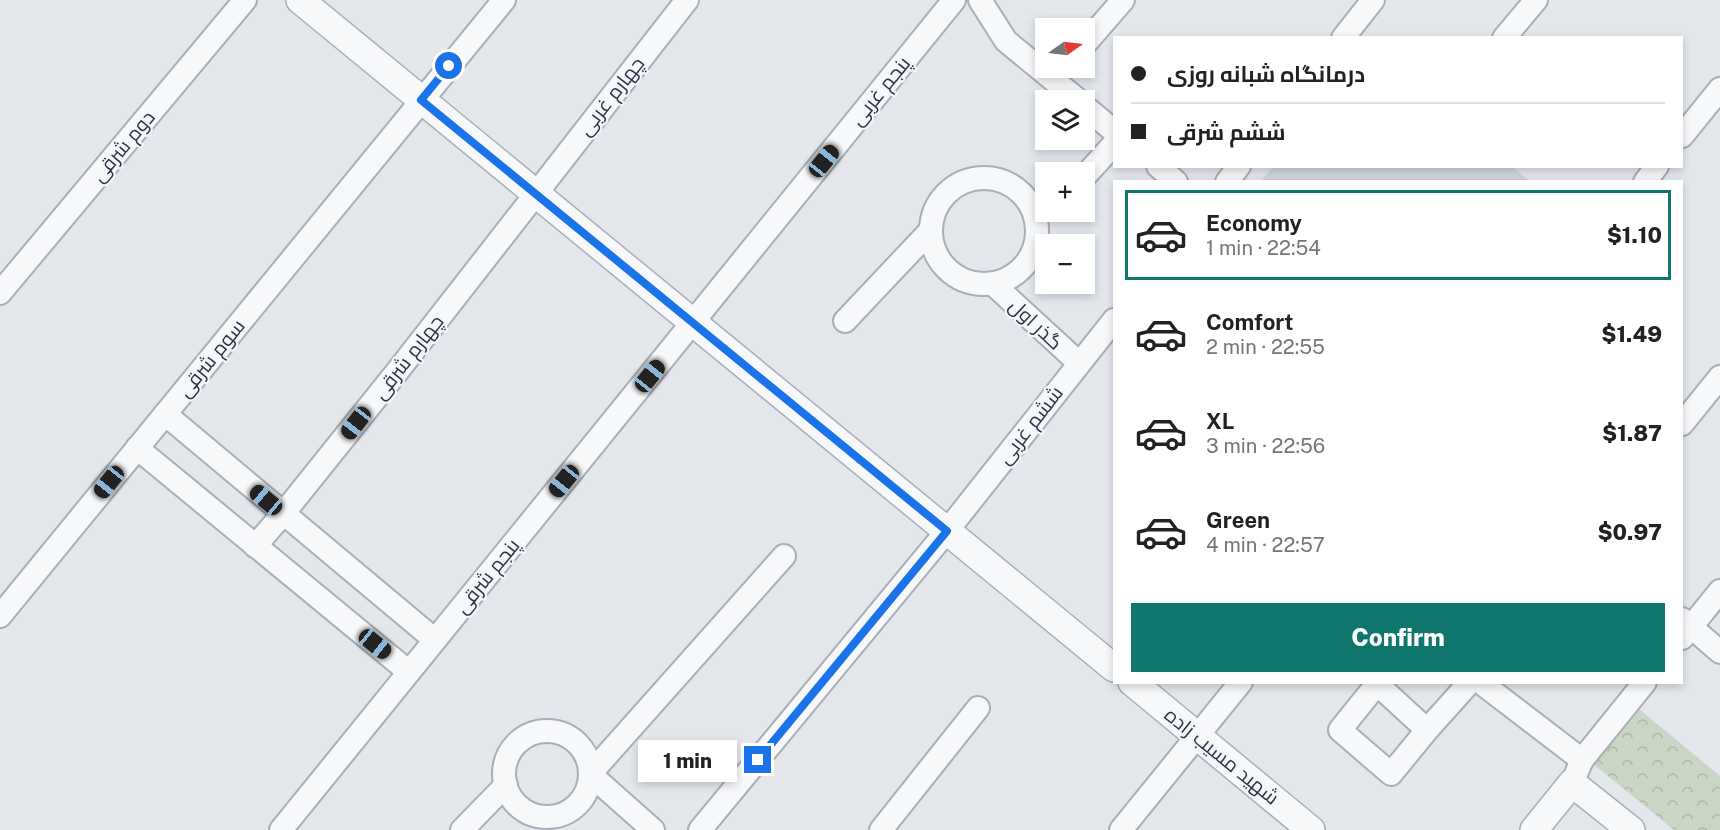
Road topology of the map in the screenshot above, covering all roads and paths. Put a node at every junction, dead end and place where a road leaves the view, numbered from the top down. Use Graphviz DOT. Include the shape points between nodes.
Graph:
graph roads {
  1 [pos="245,0"];
  2 [pos="300,0"];
  3 [pos="504,0"];
  4 [pos="687,0"];
  5 [pos="954,0"];
  6 [pos="980,0"];
  7 [pos="1123,0"];
  8 [pos="1373,0"];
  9 [pos="1536,0"];
  10 [pos="1095,32"];
  11 [pos="1345,36"];
  12 [pos="1506,36"];
  13 [pos="1035,59"];
  14 [pos="1720,89"];
  15 [pos="421,100"];
  16 [pos="1095,115"];
  17 [pos="1113,130"];
  18 [pos="1683,135"];
  19 [pos="1113,145"];
  20 [pos="1095,165"];
  21 [pos="1160,168"];
  22 [pos="1174,180"];
  23 [pos="535,193"];
  24 [pos="1044,222"];
  25 [pos="1037,229"];
  26 [pos="930,231"];
  27 [pos="993,284"];
  28 [pos="0,293"];
  29 [pos="845,321"];
  30 [pos="1113,321"];
  31 [pos="693,323"];
  32 [pos="1080,363"];
  33 [pos="1720,377"];
  34 [pos="165,414"];
  35 [pos="1683,423"];
  36 [pos="137,448"];
  37 [pos="283,514"];
  38 [pos="947,531"];
  39 [pos="255,546"];
  40 [pos="784,556"];
  41 [pos="1720,591"];
  42 [pos="0,616"];
  43 [pos="1685,628"];
  44 [pos="435,640"];
  45 [pos="1720,652"];
  46 [pos="1113,667"];
  47 [pos="409,672"];
  48 [pos="1134,684"];
  49 [pos="1239,684"];
  50 [pos="1468,684"];
  51 [pos="1482,684"];
  52 [pos="1643,684"];
  53 [pos="978,708"];
  54 [pos="1427,730"];
  55 [pos="1197,736"];
  56 [pos="1577,771"];
  57 [pos="590,774"];
  58 [pos="506,785"];
  59 [pos="280,830"];
  60 [pos="462,830"];
  61 [pos="652,830"];
  62 [pos="700,830"];
  63 [pos="881,830"];
  64 [pos="1121,830"];
  65 [pos="1311,830"];
  66 [pos="1534,830"];
  67 [pos="1631,830"];
  1 -- 28 [label="street, دوم شرقی"];
  2 -- 15 [label="street"];
  3 -- 15 [label="street, سوم شرقی"];
  4 -- 23 [label="street, چهارم غربی"];
  5 -- 31 [label="street, پنجم غربی"];
  6 -- 13 [label="street" via="1006,41"];
  7 -- 10 [label="street"];
  8 -- 11 [label="street"];
  9 -- 12 [label="street"];
  14 -- 18 [label="street"];
  15 -- 23 [label="street"];
  15 -- 34 [label="street, سوم شرقی"];
  16 -- 17 [label="street"];
  19 -- 20 [label="street"];
  21 -- 22 [label="street"];
  23 -- 31 [label="street"];
  23 -- 37 [label="street, چهارم شرقی"];
  24 -- 25 [label="street"];
  25 -- 26 [label="street" via="1034,211 1024,195 992,178 973,178 956,184 942,196"];
  25 -- 27 [label="street" via="1030,258 1008,279"];
  26 -- 27 [label="street" via="932,246 949,272 978,285"];
  26 -- 29 [label="street"];
  27 -- 32 [label="street, گذر اول"];
  30 -- 32 [label="street, ششم غربی"];
  31 -- 38 [label="street"];
  31 -- 44 [label="street, پنجم شرقی"];
  32 -- 38 [label="street, ششم غربی"];
  33 -- 35 [label="street"];
  34 -- 36 [label="street, سوم شرقی"];
  34 -- 37 [label="street"];
  36 -- 39 [label="street"];
  36 -- 42 [label="street, سوم شرقی"];
  37 -- 39 [label="street, چهارم شرقی"];
  37 -- 44 [label="street"];
  38 -- 46 [label="street"];
  38 -- 62 [label="street, ششم غربی"];
  39 -- 47 [label="street"];
  40 -- 57 [label="street"];
  41 -- 43 [label="street"];
  43 -- 45 [label="street"];
  44 -- 47 [label="street, پنجم شرقی"];
  47 -- 59 [label="street, پنجم شرقی"];
  48 -- 55 [label="street, شهید مسیب زاده"];
  49 -- 55 [label="street"];
  50 -- 54 [label="street"];
  51 -- 56 [label="street"];
  52 -- 56 [label="street"];
  53 -- 63 [label="street"];
  55 -- 64 [label="street"];
  55 -- 65 [label="street, شهید مسیب زاده"];
  56 -- 66 [label="street"];
  56 -- 67 [label="street"];
  57 -- 58 [label="street" via="581,800 559,816 546,817 520,808"];
  57 -- 58 [label="street" via="581,747 570,737 542,731 528,735 508,756 504,770"];
  57 -- 61 [label="street"];
  58 -- 60 [label="street"];
}
